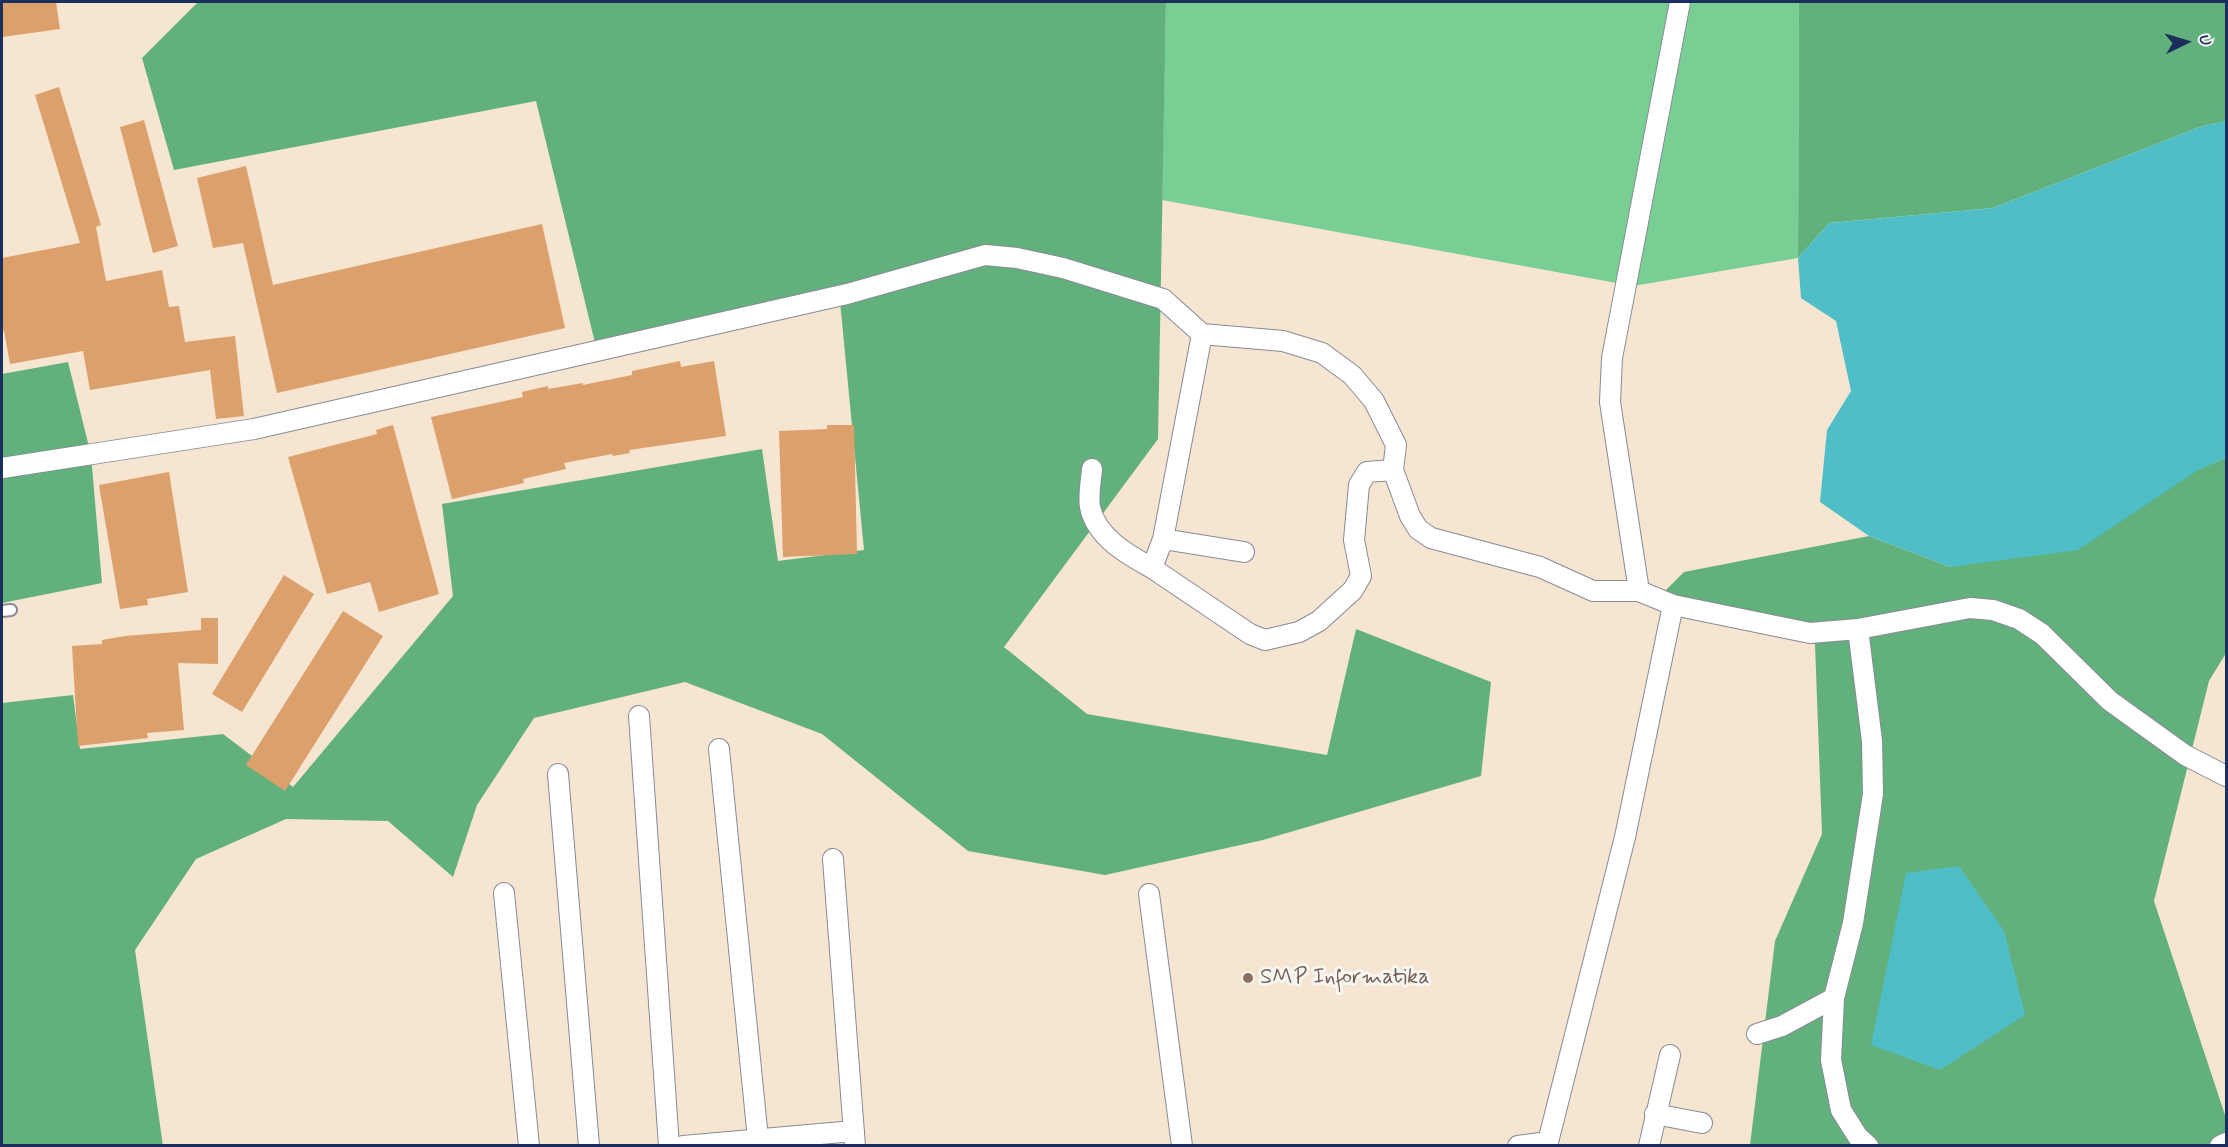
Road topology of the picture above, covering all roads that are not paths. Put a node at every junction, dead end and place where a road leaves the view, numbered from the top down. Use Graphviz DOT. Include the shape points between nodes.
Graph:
graph roads {
  1 [pos="1680,2"];
  2 [pos="1202,334"];
  3 [pos="2,468"];
  4 [pos="1092,469"];
  5 [pos="1394,470"];
  6 [pos="1164,539"];
  7 [pos="1244,552"];
  8 [pos="1152,568"];
  9 [pos="1639,591"];
  10 [pos="1673,605"];
  11 [pos="1858,629"];
  12 [pos="639,716"];
  13 [pos="719,749"];
  14 [pos="558,774"];
  15 [pos="2226,776"];
  16 [pos="833,859"];
  17 [pos="504,893"];
  18 [pos="1149,894"];
  19 [pos="1834,999"];
  20 [pos="1757,1034"];
  21 [pos="1670,1055"];
  22 [pos="1655,1114"];
  23 [pos="1702,1123"];
  24 [pos="854,1138"];
  25 [pos="758,1139"];
  26 [pos="2226,1143"];
  27 [pos="1548,1144"];
  28 [pos="529,1146"];
  29 [pos="589,1146"];
  30 [pos="669,1146"];
  31 [pos="683,1146"];
  32 [pos="1182,1146"];
  33 [pos="1518,1146"];
  34 [pos="1649,1146"];
  35 [pos="1868,1146"];
  36 [pos="2220,1146"];
  1 -- 9 [label="street" via="1612,358 1610,402"];
  2 -- 3 [label="street" via="1162,299 1063,268 986,255 847,294 254,429"];
  2 -- 5 [label="street" via="1283,341 1322,353 1352,375 1374,401 1396,445"];
  2 -- 6 [label="street"];
  4 -- 8 [label="street" via="1090,507 1095,519 1109,541"];
  5 -- 8 [label="street" via="1367,472 1359,485 1354,540 1361,576 1353,590 1319,621 1299,632 1265,640 1250,634"];
  5 -- 9 [label="street" via="1410,516 1418,529 1431,538 1540,567 1593,591"];
  6 -- 7 [label="street"];
  6 -- 8 [label="street"];
  9 -- 10 [label="street"];
  10 -- 11 [label="street" via="1810,633"];
  10 -- 27 [label="street" via="1624,837"];
  11 -- 15 [label="street" via="1970,608 1993,610 2019,619 2042,634 2110,701 2185,755"];
  11 -- 19 [label="street" via="1872,741 1873,794 1853,923"];
  12 -- 30 [label="street"];
  13 -- 25 [label="street"];
  14 -- 29 [label="street"];
  16 -- 24 [label="street"];
  17 -- 28 [label="street"];
  18 -- 32 [label="street"];
  19 -- 20 [label="street" via="1782,1026"];
  19 -- 35 [label="street" via="1831,1060 1841,1110"];
  21 -- 22 [label="street"];
  22 -- 23 [label="street"];
  22 -- 34 [label="street"];
  24 -- 25 [label="street"];
  25 -- 31 [label="street"];
  26 -- 36 [label="street"];
  27 -- 33 [label="street"];
}
